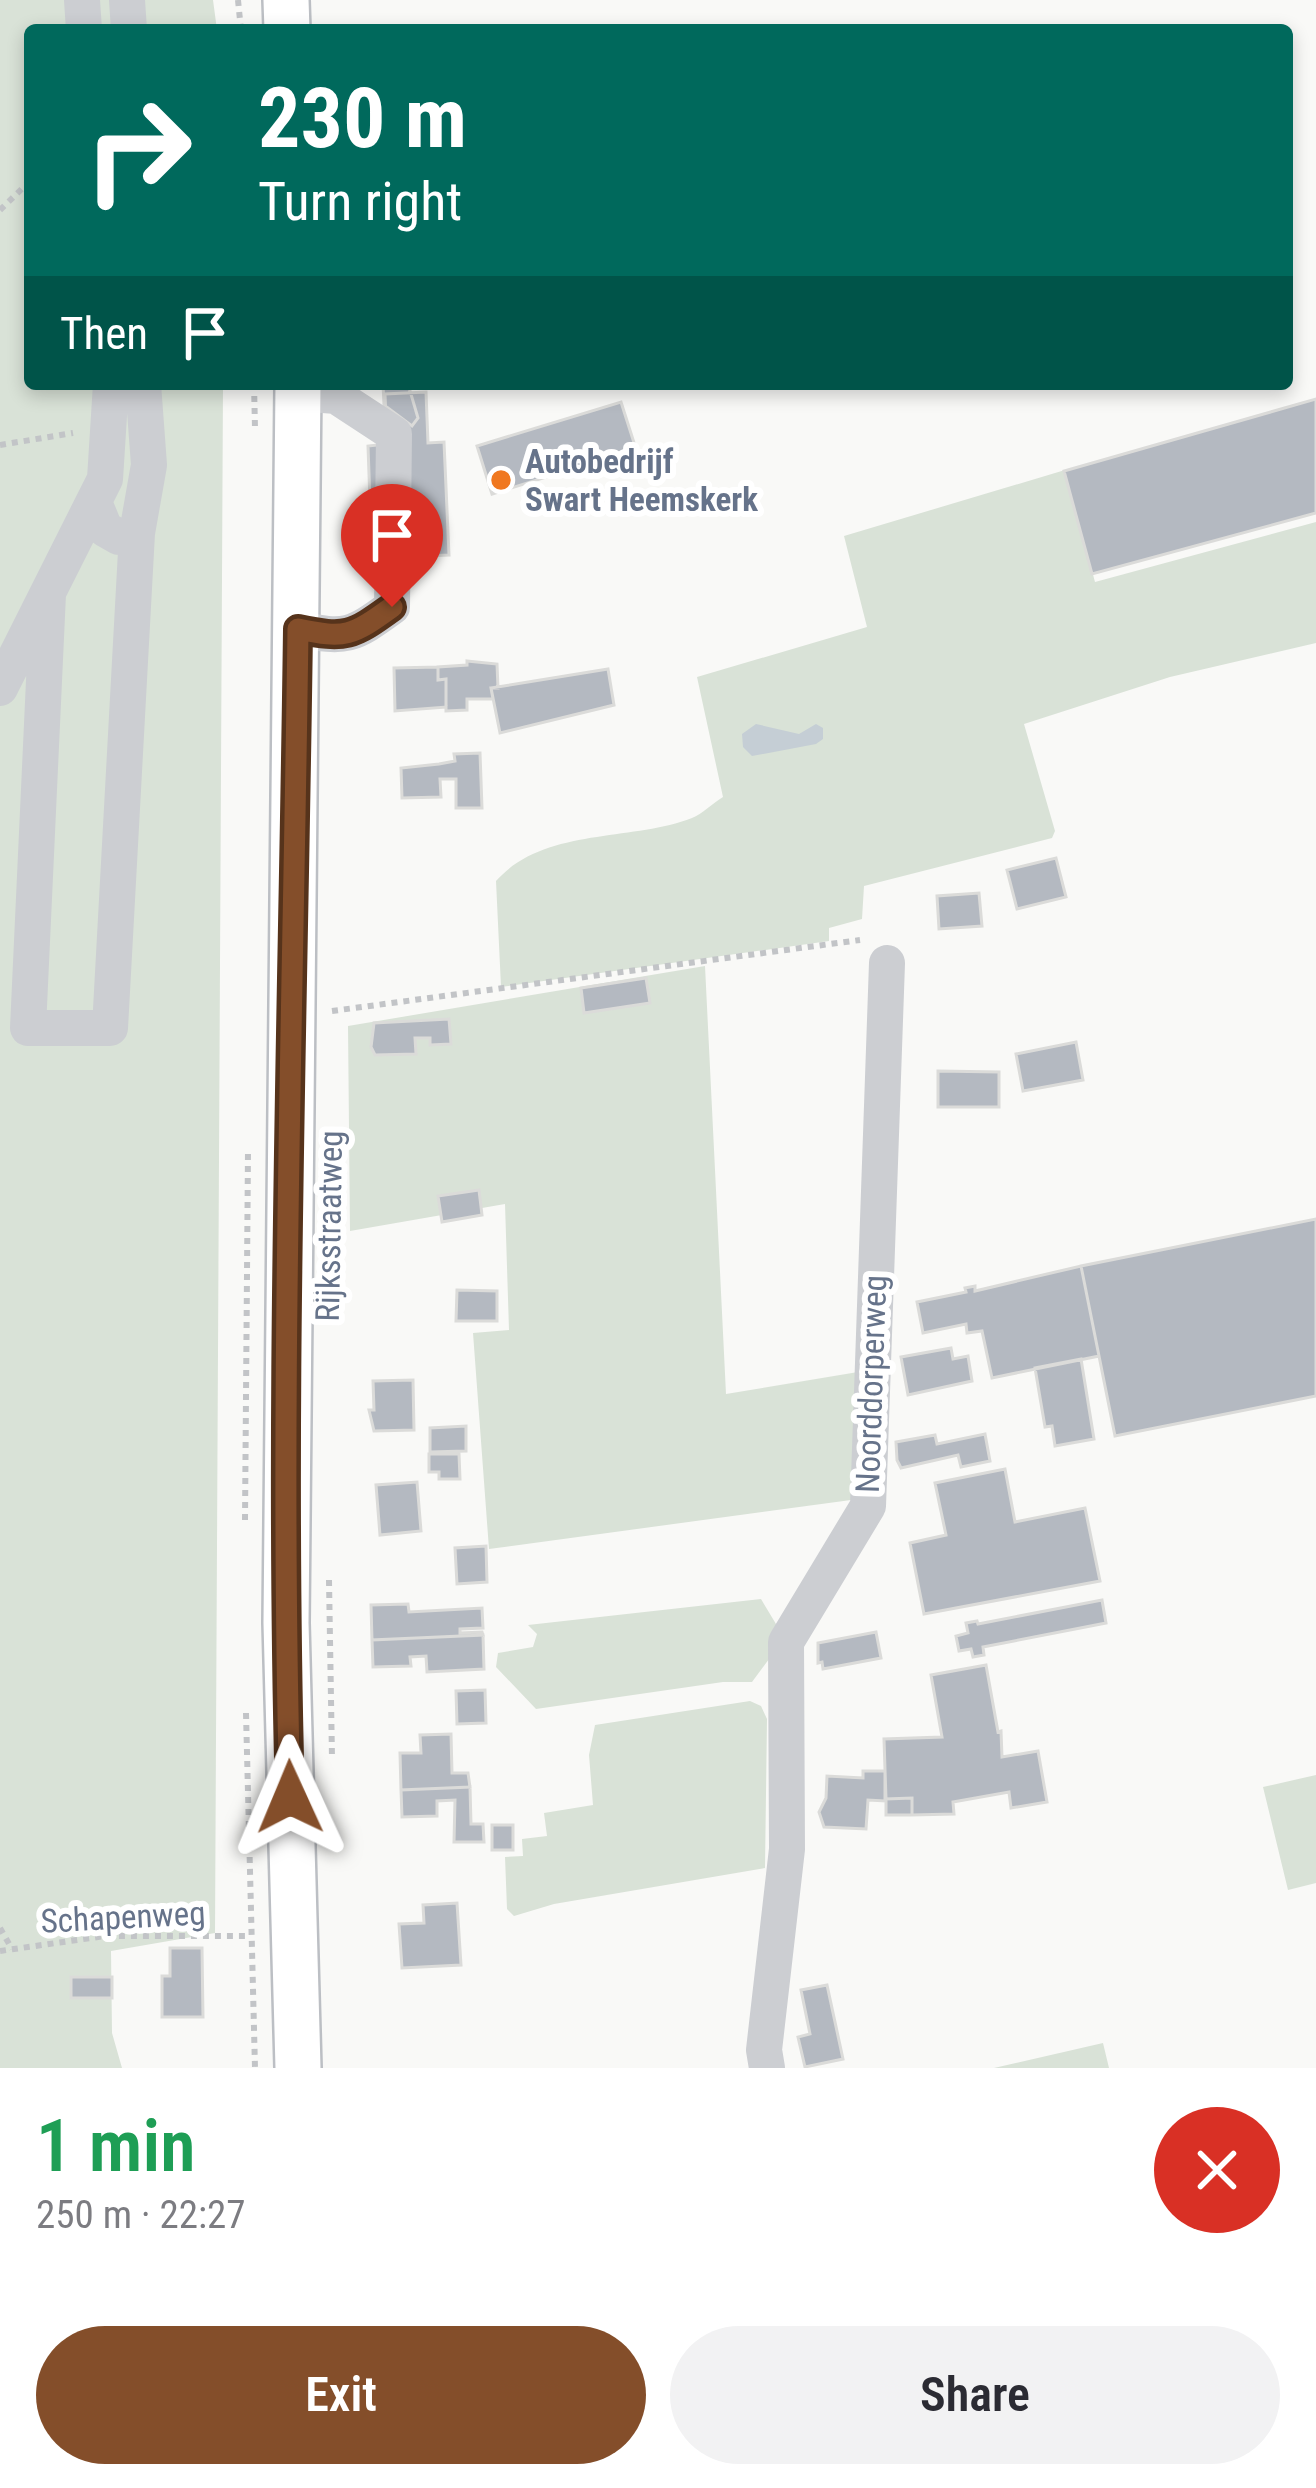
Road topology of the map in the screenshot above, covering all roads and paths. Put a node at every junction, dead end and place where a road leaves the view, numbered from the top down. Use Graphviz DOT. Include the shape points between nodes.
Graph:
graph roads {
  1 [pos="24,187"];
  2 [pos="0,210"];
  3 [pos="111,390"];
  4 [pos="143,390"];
  5 [pos="298,390"];
  6 [pos="307,390"];
  7 [pos="108,427"];
  8 [pos="0,445"];
  9 [pos="94,502"];
  10 [pos="137,533"];
  11 [pos="49,594"];
  12 [pos="298,629"];
  13 [pos="0,688"];
  14 [pos="886,963"];
  15 [pos="292,1016"];
  16 [pos="14,1028"];
  17 [pos="328,1561"];
  18 [pos="332,1762"];
  19 [pos="0,1928"];
  20 [pos="250,1936"];
  21 [pos="12,1949"];
  22 [pos="0,1951"];
  23 [pos="298,2068"];
  24 [pos="767,2068"];
  1 -- 2 [label="path"];
  3 -- 7 [label="street"];
  4 -- 10 [label="street" via="149,464"];
  5 -- 12 [label="main road, Rijksstraatweg"];
  6 -- 12 [label="street" via="335,396 394,434 392,607 337,637"];
  7 -- 8 [label="path"];
  7 -- 9 [label="street" via="105,479"];
  9 -- 10 [label="street" via="105,529"];
  9 -- 11 [label="street"];
  10 -- 16 [label="street" via="110,1028"];
  11 -- 13 [label="street"];
  11 -- 16 [label="street"];
  12 -- 15 [label="main road, Rijksstraatweg"];
  14 -- 15 [label="path" via="879,938"];
  14 -- 24 [label="street, Noorddorperweg" via="868,1506 786,1642 787,1849"];
  15 -- 23 [label="main road, Rijksstraatweg" via="286,1623"];
  17 -- 18 [label="path"];
  19 -- 21 [label="path"];
  20 -- 21 [label="path, Schapenweg" via="105,1936"];
  21 -- 22 [label="path, Schapenweg"];
}
